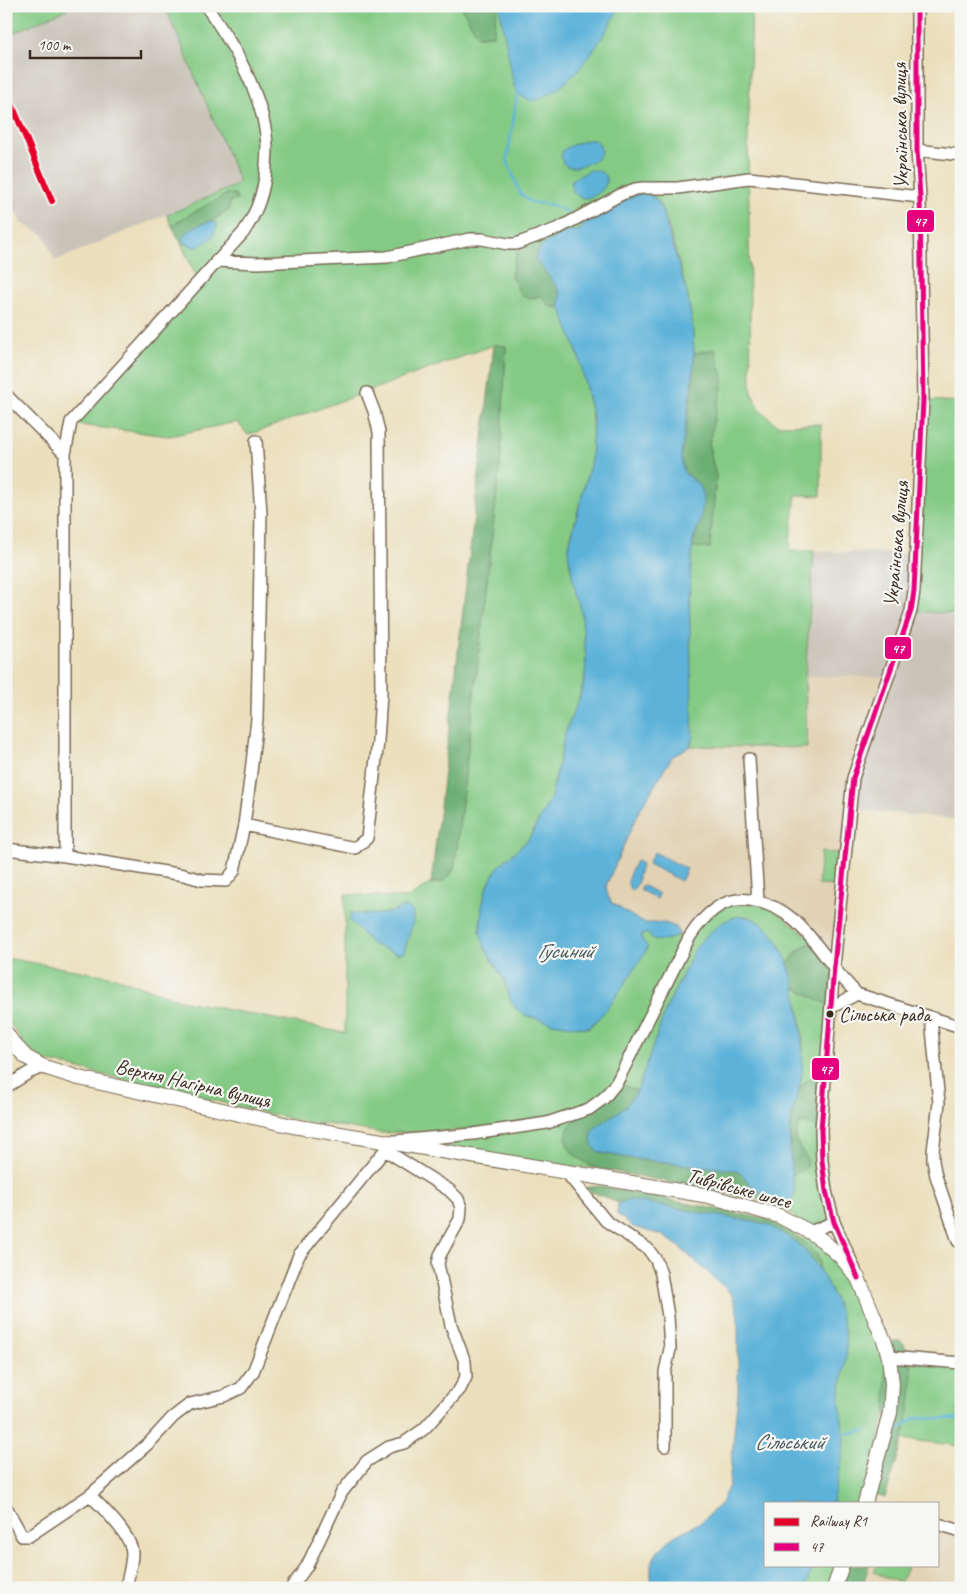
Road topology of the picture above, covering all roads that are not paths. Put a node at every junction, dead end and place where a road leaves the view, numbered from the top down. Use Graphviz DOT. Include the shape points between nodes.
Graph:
graph roads {
  1 [pos="206,6"];
  2 [pos="917,6"];
  3 [pos="917,150"];
  4 [pos="961,155"];
  5 [pos="920,197"];
  6 [pos="216,261"];
  7 [pos="367,393"];
  8 [pos="6,395"];
  9 [pos="256,441"];
  10 [pos="65,454"];
  11 [pos="749,760"];
  12 [pos="244,825"];
  13 [pos="6,849"];
  14 [pos="65,856"];
  15 [pos="758,901"];
  16 [pos="834,967"];
  17 [pos="857,994"];
  18 [pos="832,1007"];
  19 [pos="931,1018"];
  20 [pos="961,1027"];
  21 [pos="6,1033"];
  22 [pos="44,1068"];
  23 [pos="6,1087"];
  24 [pos="385,1146"];
  25 [pos="566,1172"];
  26 [pos="834,1222"];
  27 [pos="810,1232"];
  28 [pos="958,1241"];
  29 [pos="858,1278"];
  30 [pos="889,1357"];
  31 [pos="961,1363"];
  32 [pos="666,1446"];
  33 [pos="90,1494"];
  34 [pos="866,1502"];
  35 [pos="6,1507"];
  36 [pos="940,1525"];
  37 [pos="961,1531"];
  38 [pos="842,1566"];
  39 [pos="126,1588"];
  40 [pos="291,1588"];
  41 [pos="834,1588"];
  1 -- 6 [label="street" via="230,42 250,82 267,145 264,180 256,212"];
  2 -- 3 [label="street, Українська вулиця"];
  3 -- 4 [label="street"];
  3 -- 5 [label="street, Українська вулиця"];
  5 -- 6 [label="street" via="749,178 678,188 635,189 559,228 516,244 470,239 387,257 257,263"];
  5 -- 16 [label="street, Українська вулиця" via="923,400 914,591 911,611 853,778"];
  6 -- 10 [label="street" via="71,422"];
  7 -- 12 [label="street" via="379,432 381,680 367,838 355,848"];
  8 -- 10 [label="street"];
  9 -- 12 [label="street" via="261,513 256,719"];
  10 -- 14 [label="street"];
  11 -- 15 [label="street"];
  12 -- 14 [label="street" via="234,871 226,881 202,880"];
  13 -- 14 [label="street"];
  15 -- 16 [label="street" via="771,904 790,916"];
  15 -- 24 [label="street" via="741,899 726,902 711,911 696,927 617,1082 597,1104 548,1124"];
  16 -- 17 [label="street"];
  16 -- 18 [label="street, Українська вулиця"];
  17 -- 18 [label="street"];
  17 -- 19 [label="street"];
  18 -- 26 [label="street, Українська вулиця" via="821,1150"];
  19 -- 20 [label="street"];
  19 -- 28 [label="street" via="939,1103 933,1161"];
  21 -- 22 [label="main road, Верхня Нагірна вулиця" via="26,1056"];
  22 -- 23 [label="street" via="30,1072"];
  22 -- 24 [label="main road, Верхня Нагірна вулиця"];
  24 -- 25 [label="main road, Верхня Нагірна вулиця"];
  24 -- 33 [label="street" via="299,1255 253,1372 241,1388 224,1396 190,1404"];
  24 -- 40 [label="street" via="458,1199 460,1219 438,1264 451,1325 465,1362 466,1377 460,1389 424,1429 367,1461 342,1492 307,1566"];
  25 -- 27 [label="main road, Тиврівське шосе" via="709,1196 779,1216"];
  25 -- 32 [label="street" via="606,1221 648,1249 656,1260 668,1316 670,1349 665,1372"];
  26 -- 27 [label="street"];
  26 -- 29 [label="street, Українська вулиця"];
  27 -- 29 [label="main road, Тиврівське шосе" via="841,1257"];
  29 -- 30 [label="main road, Тиврівське шосе"];
  30 -- 31 [label="street"];
  30 -- 34 [label="main road, Тиврівське шосе" via="892,1384 890,1413"];
  33 -- 35 [label="street" via="29,1536 22,1536"];
  33 -- 39 [label="street" via="131,1545"];
  36 -- 37 [label="street"];
  38 -- 41 [label="main road"];
}
